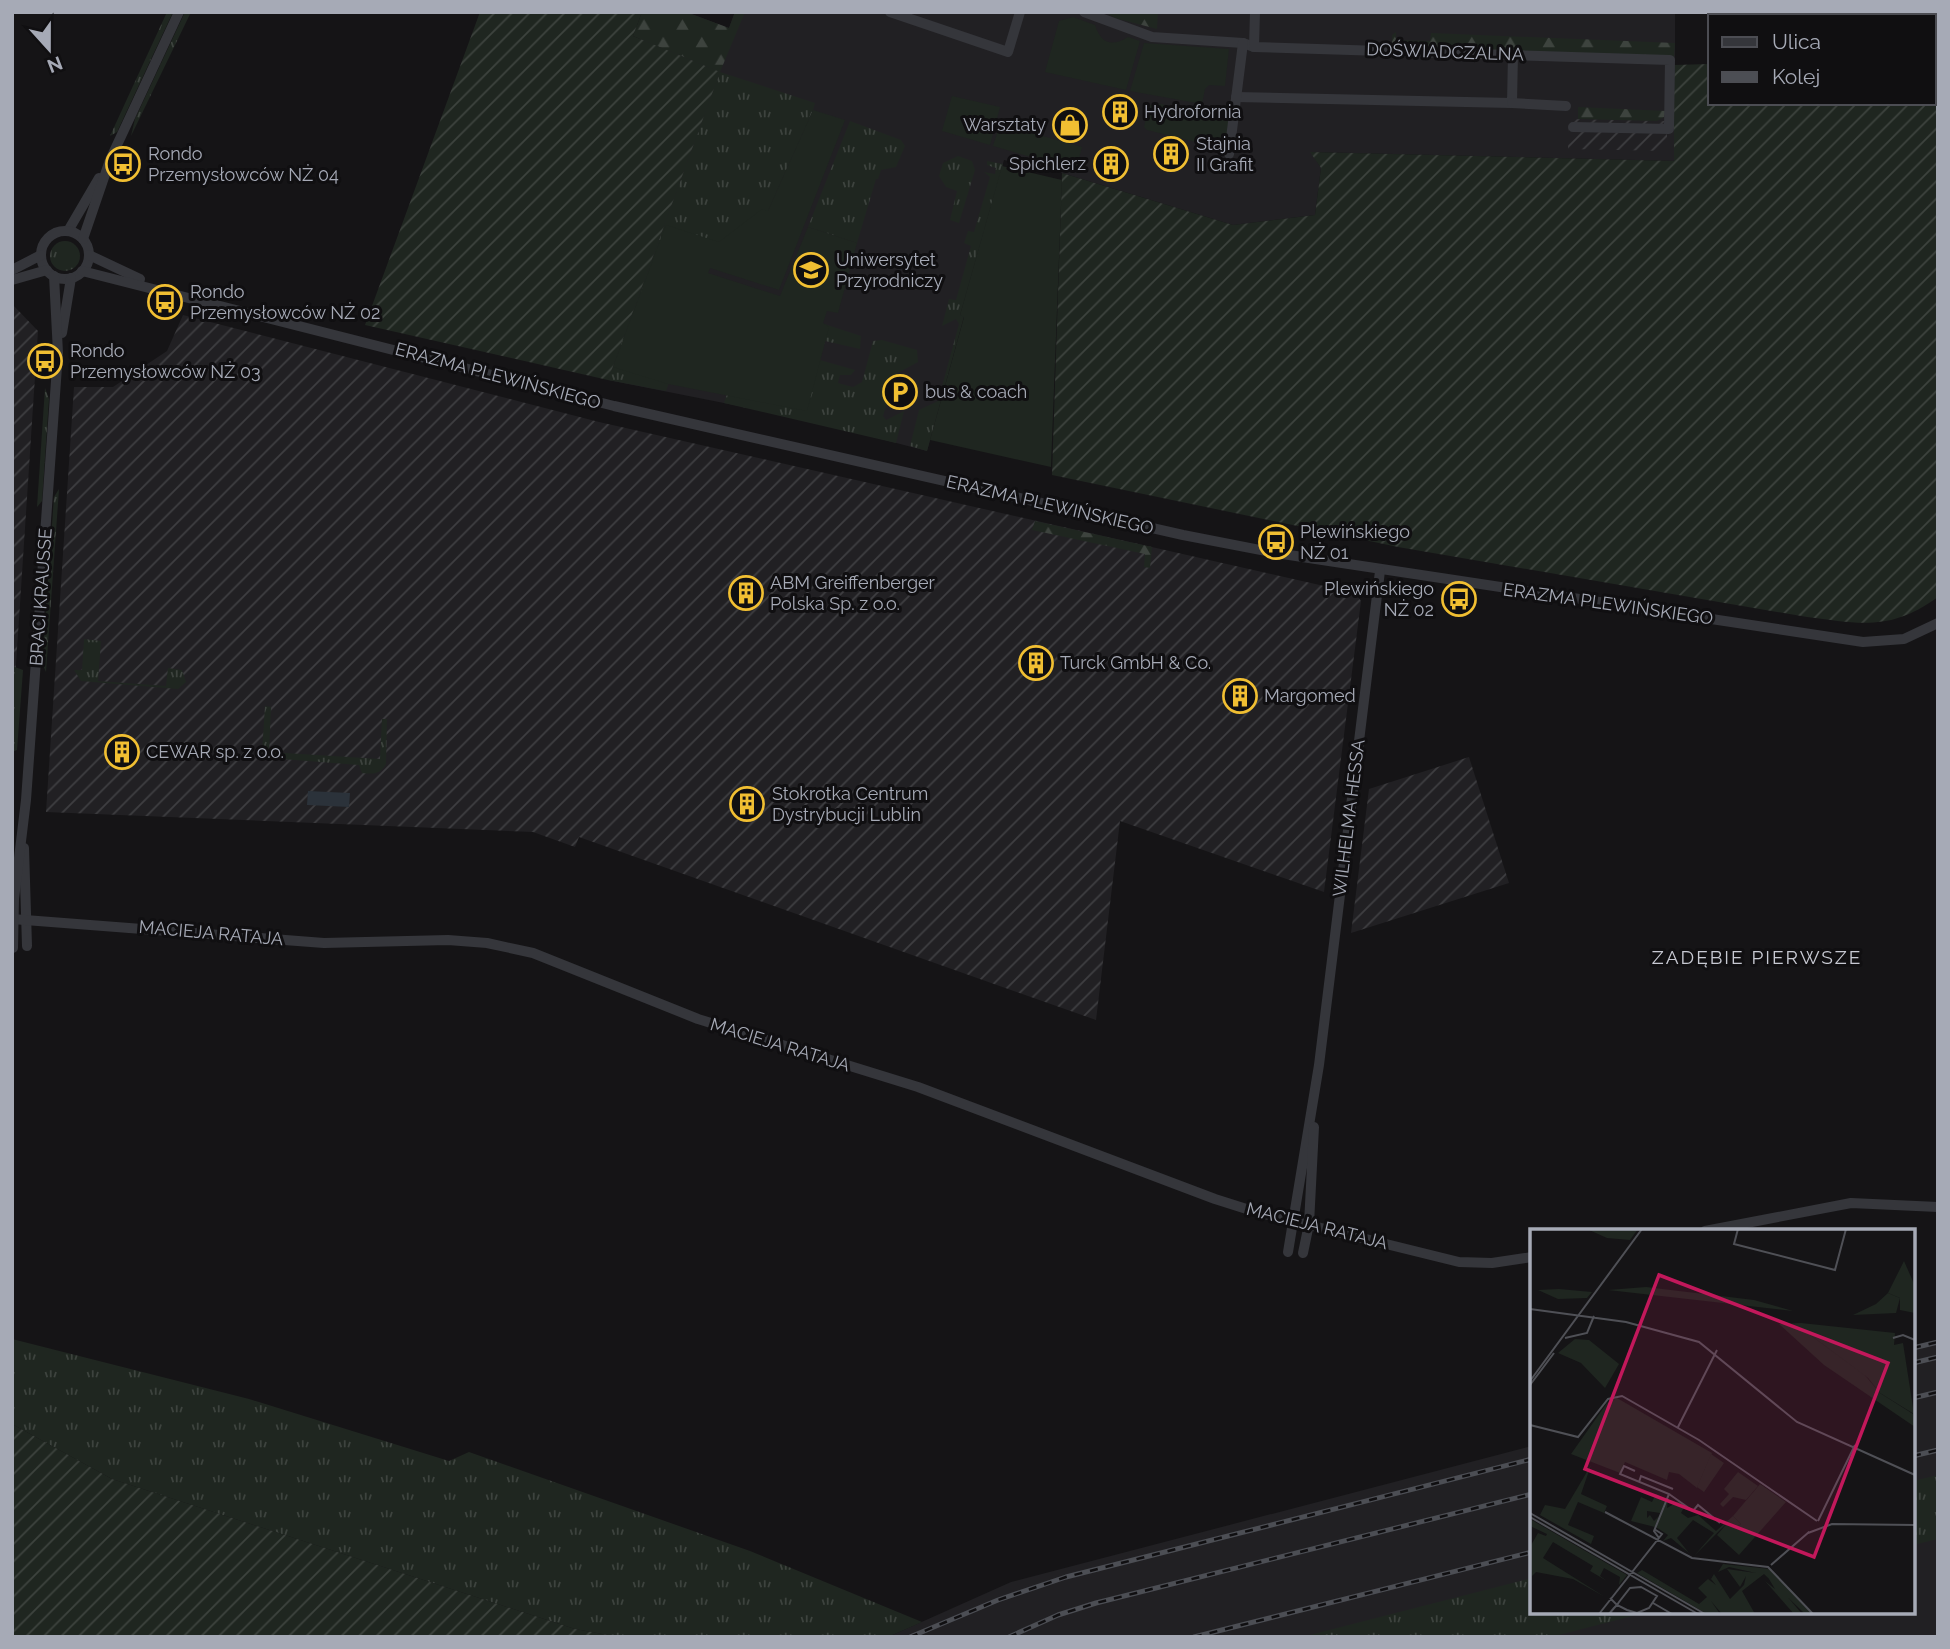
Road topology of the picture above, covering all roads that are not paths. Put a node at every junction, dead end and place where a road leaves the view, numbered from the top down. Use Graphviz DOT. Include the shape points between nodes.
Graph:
graph roads {
  1 [pos="179,12"];
  2 [pos="890,12"];
  3 [pos="1020,12"];
  4 [pos="1084,12"];
  5 [pos="1255,12"];
  6 [pos="1249,45"];
  7 [pos="1513,54"];
  8 [pos="1236,97"];
  9 [pos="1512,103"];
  10 [pos="1566,106"];
  11 [pos="1573,127"];
  12 [pos="1228,154"];
  13 [pos="110,160"];
  14 [pos="68,231"];
  15 [pos="83,239"];
  16 [pos="41,255"];
  17 [pos="89,256"];
  18 [pos="12,270"];
  19 [pos="82,271"];
  20 [pos="50,273"];
  21 [pos="71,278"];
  22 [pos="12,280"];
  23 [pos="171,292"];
  24 [pos="58,353"];
  25 [pos="1380,571"];
  26 [pos="1938,623"];
  27 [pos="23,842"];
  28 [pos="13,919"];
  29 [pos="27,919"];
  30 [pos="27,946"];
  31 [pos="13,948"];
  32 [pos="1319,1065"];
  33 [pos="1938,1207"];
  34 [pos="1294,1221"];
  35 [pos="1309,1224"];
  36 [pos="1715,1229"];
  37 [pos="1288,1252"];
  38 [pos="1303,1253"];
  39 [pos="1530,1257"];
  1 -- 13 [label="street"];
  2 -- 3 [label="street" via="1008,52"];
  4 -- 6 [label="street, DOŚWIADCZALNA" via="1152,37"];
  5 -- 6 [label="street"];
  6 -- 7 [label="street, DOŚWIADCZALNA"];
  6 -- 8 [label="street"];
  7 -- 9 [label="street"];
  7 -- 11 [label="street, DOŚWIADCZALNA" via="1670,60 1669,129"];
  8 -- 9 [label="street"];
  8 -- 12 [label="street"];
  9 -- 10 [label="street"];
  13 -- 14 [label="street"];
  13 -- 15 [label="street"];
  14 -- 15 [label="street"];
  14 -- 16 [label="street" via="47,239"];
  15 -- 17 [label="street"];
  16 -- 18 [label="street"];
  16 -- 20 [label="street"];
  17 -- 19 [label="street"];
  17 -- 23 [label="street, ERAZMA PLEWIŃSKIEGO"];
  19 -- 21 [label="street"];
  19 -- 23 [label="street, ERAZMA PLEWIŃSKIEGO"];
  20 -- 21 [label="street"];
  20 -- 22 [label="street"];
  20 -- 24 [label="street, BRACI KRAUSSE"];
  21 -- 24 [label="street, BRACI KRAUSSE"];
  23 -- 25 [label="street, ERAZMA PLEWIŃSKIEGO" via="627,409 1183,535"];
  24 -- 27 [label="street, BRACI KRAUSSE"];
  25 -- 26 [label="street, ERAZMA PLEWIŃSKIEGO" via="1863,642 1904,639"];
  25 -- 32 [label="street, WILHELMA HESSA"];
  27 -- 28 [label="street, BRACI KRAUSSE"];
  27 -- 29 [label="street, BRACI KRAUSSE"];
  28 -- 29 [label="street, MACIEJA RATAJA"];
  28 -- 31 [label="street, BRACI KRAUSSE"];
  29 -- 30 [label="street, BRACI KRAUSSE"];
  29 -- 34 [label="street, MACIEJA RATAJA" via="324,943 448,940 508,946 698,1019 918,1087 1215,1199"];
  32 -- 34 [label="street, WILHELMA HESSA"];
  32 -- 35 [label="street, WILHELMA HESSA"];
  33 -- 36 [label="street" via="1851,1203"];
  34 -- 35 [label="street, MACIEJA RATAJA"];
  34 -- 37 [label="street, WILHELMA HESSA"];
  35 -- 38 [label="street, WILHELMA HESSA"];
  35 -- 39 [label="street, MACIEJA RATAJA" via="1459,1262"];
}
